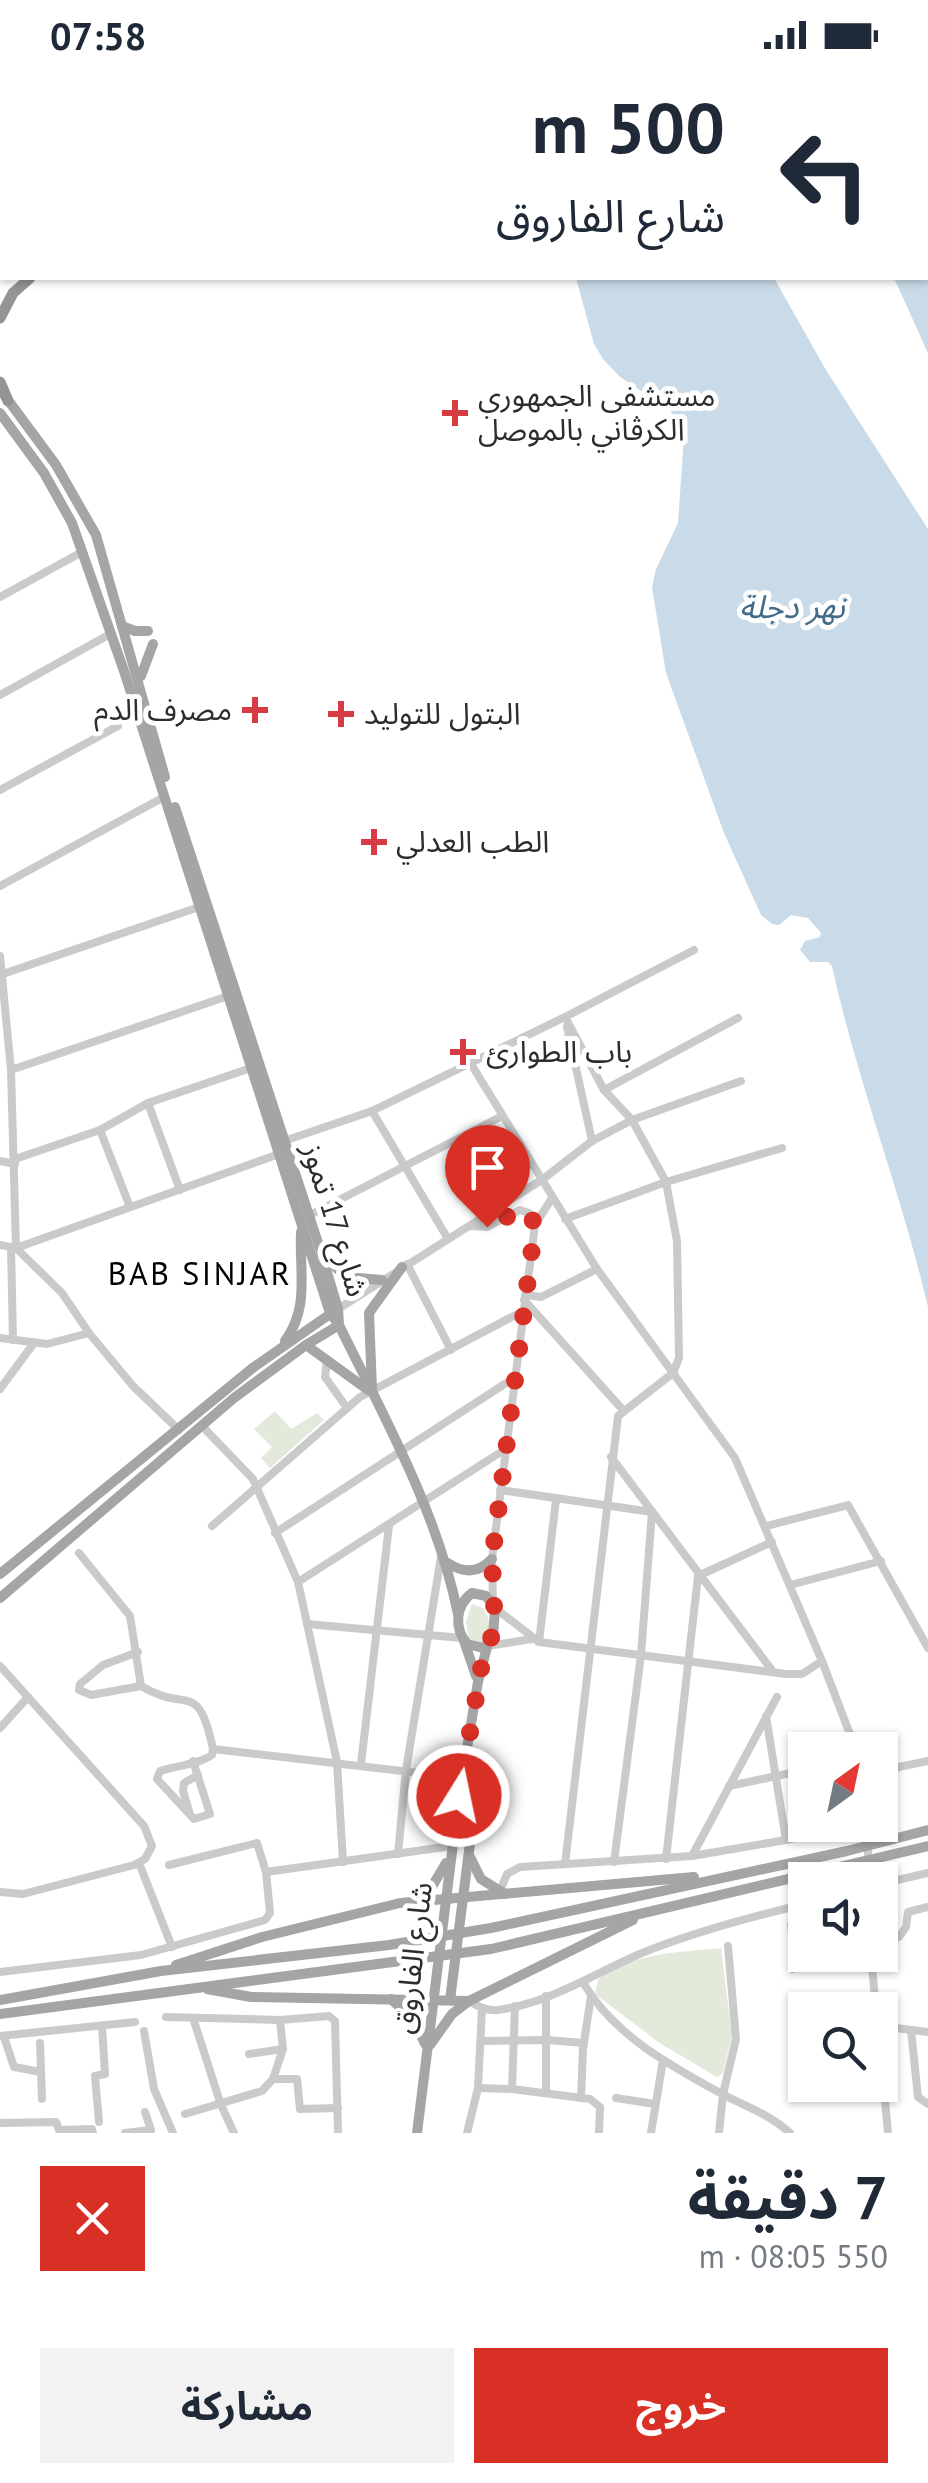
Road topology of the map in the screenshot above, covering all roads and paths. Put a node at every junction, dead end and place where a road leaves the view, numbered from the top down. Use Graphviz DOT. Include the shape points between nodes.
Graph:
graph roads {
  1 [pos="28,280"];
  2 [pos="0,318"];
  3 [pos="0,382"];
  4 [pos="4,395"];
  5 [pos="0,413"];
  6 [pos="56,465"];
  7 [pos="44,473"];
  8 [pos="82,552"];
  9 [pos="0,597"];
  10 [pos="122,626"];
  11 [pos="148,631"];
  12 [pos="112,633"];
  13 [pos="152,644"];
  14 [pos="140,682"];
  15 [pos="0,695"];
  16 [pos="118,726"];
  17 [pos="0,790"];
  18 [pos="164,797"];
  19 [pos="0,886"];
  20 [pos="199,907"];
  21 [pos="694,950"];
  22 [pos="0,956"];
  23 [pos="2,975"];
  24 [pos="228,996"];
  25 [pos="565,1018"];
  26 [pos="738,1018"];
  27 [pos="471,1064"];
  28 [pos="251,1068"];
  29 [pos="11,1070"];
  30 [pos="741,1081"];
  31 [pos="604,1090"];
  32 [pos="148,1103"];
  33 [pos="372,1111"];
  34 [pos="502,1116"];
  35 [pos="632,1120"];
  36 [pos="100,1130"];
  37 [pos="284,1141"];
  38 [pos="592,1141"];
  39 [pos="518,1143"];
  40 [pos="782,1148"];
  41 [pos="279,1154"];
  42 [pos="0,1161"];
  43 [pos="15,1161"];
  44 [pos="404,1165"];
  45 [pos="542,1179"];
  46 [pos="666,1182"];
  47 [pos="180,1190"];
  48 [pos="552,1198"];
  49 [pos="505,1203"];
  50 [pos="130,1207"];
  51 [pos="305,1218"];
  52 [pos="565,1219"];
  53 [pos="535,1225"];
  54 [pos="469,1226"];
  55 [pos="448,1239"];
  56 [pos="0,1245"];
  57 [pos="14,1247"];
  58 [pos="322,1252"];
  59 [pos="405,1265"];
  60 [pos="597,1269"];
  61 [pos="382,1280"];
  62 [pos="525,1298"];
  63 [pos="334,1311"];
  64 [pos="523,1311"];
  65 [pos="339,1325"];
  66 [pos="89,1333"];
  67 [pos="0,1338"];
  68 [pos="13,1340"];
  69 [pos="34,1343"];
  70 [pos="306,1345"];
  71 [pos="451,1350"];
  72 [pos="277,1352"];
  73 [pos="327,1360"];
  74 [pos="673,1374"];
  75 [pos="514,1378"];
  76 [pos="0,1389"];
  77 [pos="372,1393"];
  78 [pos="348,1408"];
  79 [pos="623,1410"];
  80 [pos="202,1426"];
  81 [pos="179,1430"];
  82 [pos="504,1450"];
  83 [pos="400,1452"];
  84 [pos="612,1457"];
  85 [pos="255,1489"];
  86 [pos="500,1490"];
  87 [pos="423,1500"];
  88 [pos="556,1500"];
  89 [pos="606,1504"];
  90 [pos="652,1512"];
  91 [pos="389,1524"];
  92 [pos="212,1526"];
  93 [pos="766,1526"];
  94 [pos="275,1533"];
  95 [pos="772,1542"];
  96 [pos="36,1544"];
  97 [pos="442,1548"];
  98 [pos="79,1553"];
  99 [pos="48,1558"];
  100 [pos="492,1559"];
  101 [pos="881,1560"];
  102 [pos="448,1564"];
  103 [pos="0,1574"];
  104 [pos="698,1576"];
  105 [pos="298,1582"];
  106 [pos="790,1586"];
  107 [pos="0,1598"];
  108 [pos="494,1606"];
  109 [pos="458,1614"];
  110 [pos="307,1624"];
  111 [pos="376,1630"];
  112 [pos="428,1635"];
  113 [pos="463,1639"];
  114 [pos="536,1640"];
  115 [pos="488,1646"];
  116 [pos="928,1648"];
  117 [pos="590,1649"];
  118 [pos="138,1652"];
  119 [pos="642,1654"];
  120 [pos="688,1660"];
  121 [pos="822,1661"];
  122 [pos="0,1666"];
  123 [pos="771,1670"];
  124 [pos="478,1682"];
  125 [pos="141,1686"];
  126 [pos="28,1697"];
  127 [pos="777,1697"];
  128 [pos="766,1716"];
  129 [pos="0,1728"];
  130 [pos="471,1730"];
  131 [pos="849,1732"];
  132 [pos="212,1748"];
  133 [pos="193,1761"];
  134 [pos="928,1761"];
  135 [pos="337,1762"];
  136 [pos="360,1764"];
  137 [pos="898,1767"];
  138 [pos="406,1770"];
  139 [pos="788,1774"];
  140 [pos="198,1775"];
  141 [pos="777,1776"];
  142 [pos="462,1778"];
  143 [pos="729,1786"];
  144 [pos="190,1815"];
  145 [pos="928,1830"];
  146 [pos="786,1840"];
  147 [pos="928,1846"];
  148 [pos="452,1850"];
  149 [pos="468,1852"];
  150 [pos="398,1854"];
  151 [pos="692,1856"];
  152 [pos="666,1858"];
  153 [pos="343,1862"];
  154 [pos="614,1862"];
  155 [pos="139,1863"];
  156 [pos="169,1864"];
  157 [pos="565,1864"];
  158 [pos="266,1872"];
  159 [pos="928,1873"];
  160 [pos="727,1874"];
  161 [pos="898,1880"];
  162 [pos="0,1892"];
  163 [pos="505,1894"];
  164 [pos="446,1897"];
  165 [pos="461,1898"];
  166 [pos="400,1903"];
  167 [pos="928,1907"];
  168 [pos="788,1909"];
  169 [pos="648,1912"];
  170 [pos="898,1937"];
  171 [pos="728,1946"];
  172 [pos="172,1947"];
  173 [pos="161,1971"];
  174 [pos="0,1972"];
  175 [pos="583,1982"];
  176 [pos="202,1988"];
  177 [pos="546,1996"];
  178 [pos="591,1996"];
  179 [pos="434,1998"];
  180 [pos="390,1999"];
  181 [pos="0,2000"];
  182 [pos="450,2000"];
  183 [pos="469,2001"];
  184 [pos="515,2006"];
  185 [pos="482,2008"];
  186 [pos="0,2014"];
  187 [pos="166,2017"];
  188 [pos="194,2018"];
  189 [pos="280,2020"];
  190 [pos="135,2022"];
  191 [pos="102,2026"];
  192 [pos="898,2028"];
  193 [pos="911,2030"];
  194 [pos="144,2031"];
  195 [pos="928,2032"];
  196 [pos="2,2036"];
  197 [pos="547,2040"];
  198 [pos="481,2041"];
  199 [pos="513,2042"];
  200 [pos="584,2043"];
  201 [pos="40,2044"];
  202 [pos="283,2049"];
  203 [pos="426,2050"];
  204 [pos="249,2054"];
  205 [pos="663,2060"];
  206 [pos="41,2072"];
  207 [pos="273,2079"];
  208 [pos="478,2088"];
  209 [pos="512,2089"];
  210 [pos="546,2093"];
  211 [pos="723,2094"];
  212 [pos="581,2098"];
  213 [pos="616,2098"];
  214 [pos="42,2100"];
  215 [pos="885,2102"];
  216 [pos="654,2104"];
  217 [pos="928,2104"];
  218 [pos="222,2105"];
  219 [pos="338,2108"];
  220 [pos="145,2112"];
  221 [pos="185,2114"];
  222 [pos="98,2122"];
  223 [pos="0,2123"];
  224 [pos="151,2132"];
  225 [pos="94,2133"];
  226 [pos="125,2133"];
  227 [pos="173,2133"];
  228 [pos="234,2133"];
  229 [pos="338,2133"];
  230 [pos="418,2133"];
  231 [pos="467,2133"];
  232 [pos="599,2133"];
  233 [pos="651,2133"];
  234 [pos="719,2133"];
  235 [pos="790,2133"];
  236 [pos="888,2133"];
  1 -- 2 [label="highway"];
  3 -- 4 [label="highway"];
  4 -- 6 [label="main road, شارع 17 تموز"];
  5 -- 7 [label="main road, شارع 17 تموز"];
  6 -- 7 [label="main road"];
  6 -- 10 [label="main road, شارع 17 تموز" via="96,536"];
  7 -- 8 [label="main road, شارع 17 تموز"];
  8 -- 9 [label="street"];
  8 -- 12 [label="main road, شارع 17 تموز"];
  10 -- 11 [label="main road"];
  10 -- 14 [label="main road, شارع 17 تموز"];
  12 -- 15 [label="street"];
  12 -- 18 [label="main road, شارع 17 تموز"];
  13 -- 14 [label="main road"];
  14 -- 37 [label="main road, شارع 17 تموز"];
  16 -- 17 [label="street"];
  18 -- 19 [label="street"];
  18 -- 20 [label="main road, شارع 17 تموز"];
  20 -- 23 [label="street"];
  20 -- 24 [label="main road, شارع 17 تموز"];
  21 -- 25 [label="street"];
  22 -- 23 [label="street"];
  23 -- 29 [label="street"];
  24 -- 28 [label="main road, شارع 17 تموز"];
  24 -- 29 [label="street"];
  25 -- 27 [label="street"];
  25 -- 31 [label="street"];
  25 -- 38 [label="street"];
  26 -- 31 [label="street"];
  27 -- 33 [label="street"];
  27 -- 34 [label="street"];
  28 -- 32 [label="street"];
  28 -- 41 [label="main road, شارع 17 تموز"];
  29 -- 43 [label="street"];
  30 -- 35 [label="street"];
  31 -- 35 [label="street"];
  32 -- 36 [label="street"];
  32 -- 47 [label="street"];
  33 -- 37 [label="street"];
  33 -- 44 [label="street"];
  34 -- 39 [label="street"];
  34 -- 44 [label="street"];
  35 -- 38 [label="street"];
  35 -- 46 [label="street"];
  36 -- 43 [label="street"];
  36 -- 50 [label="street"];
  37 -- 51 [label="main road, شارع 17 تموز"];
  38 -- 45 [label="street"];
  39 -- 45 [label="street"];
  39 -- 49 [label="street" via="518,1175"];
  40 -- 46 [label="street"];
  41 -- 47 [label="street"];
  41 -- 51 [label="main road, شارع 17 تموز"];
  42 -- 43 [label="street"];
  43 -- 57 [label="street"];
  44 -- 51 [label="street"];
  44 -- 55 [label="street"];
  45 -- 48 [label="street"];
  45 -- 49 [label="street"];
  46 -- 52 [label="street"];
  46 -- 74 [label="street" via="677,1241 679,1358"];
  47 -- 50 [label="street"];
  48 -- 52 [label="street"];
  48 -- 53 [label="street"];
  49 -- 54 [label="street"];
  50 -- 57 [label="street"];
  51 -- 58 [label="main road, شارع 17 تموز"];
  51 -- 63 [label="main road, شارع 17 تموز"];
  51 -- 72 [label="main road" via="302,1300"];
  52 -- 60 [label="street"];
  53 -- 54 [label="street" via="520,1210 487,1227"];
  53 -- 62 [label="street, شارع الفاروق"];
  54 -- 55 [label="street"];
  55 -- 59 [label="street"];
  56 -- 57 [label="street"];
  57 -- 66 [label="street" via="62,1294"];
  57 -- 68 [label="street"];
  58 -- 61 [label="main road" via="342,1275"];
  58 -- 63 [label="main road, شارع 17 تموز"];
  59 -- 61 [label="street"];
  59 -- 71 [label="street"];
  59 -- 77 [label="main road" via="368,1318"];
  60 -- 62 [label="street" via="541,1297"];
  60 -- 74 [label="street"];
  61 -- 63 [label="street"];
  62 -- 64 [label="street, شارع الفاروق"];
  62 -- 79 [label="street"];
  63 -- 65 [label="main road, شارع 17 تموز"];
  63 -- 72 [label="main road"];
  64 -- 71 [label="street"];
  64 -- 75 [label="street, شارع الفاروق"];
  65 -- 70 [label="main road"];
  65 -- 77 [label="main road, شارع 17 تموز"];
  66 -- 69 [label="street"];
  66 -- 81 [label="street"];
  67 -- 68 [label="street"];
  68 -- 69 [label="street"];
  69 -- 76 [label="street"];
  70 -- 73 [label="main road"];
  70 -- 80 [label="main road"];
  71 -- 77 [label="street"];
  72 -- 81 [label="main road"];
  73 -- 77 [label="main road"];
  73 -- 78 [label="street" via="325,1377"];
  74 -- 79 [label="street"];
  74 -- 93 [label="street" via="735,1458"];
  75 -- 82 [label="street, شارع الفاروق"];
  75 -- 83 [label="street"];
  77 -- 78 [label="street"];
  77 -- 83 [label="main road, شارع 17 تموز"];
  78 -- 85 [label="street"];
  79 -- 84 [label="street"];
  80 -- 85 [label="street"];
  80 -- 99 [label="main road"];
  81 -- 96 [label="main road"];
  82 -- 86 [label="street, شارع الفاروق"];
  82 -- 87 [label="street"];
  83 -- 87 [label="main road, شارع الفاروق"];
  83 -- 94 [label="street"];
  84 -- 89 [label="street"];
  84 -- 90 [label="street"];
  85 -- 92 [label="street"];
  85 -- 94 [label="street"];
  86 -- 88 [label="street"];
  86 -- 100 [label="street, شارع الفاروق"];
  87 -- 91 [label="street"];
  87 -- 97 [label="main road, شارع الفاروق"];
  88 -- 89 [label="street"];
  88 -- 114 [label="street"];
  89 -- 90 [label="street"];
  89 -- 117 [label="street"];
  90 -- 104 [label="street"];
  90 -- 119 [label="street"];
  91 -- 105 [label="street"];
  91 -- 111 [label="street"];
  93 -- 95 [label="street"];
  93 -- 101 [label="street" via="848,1505"];
  94 -- 105 [label="street"];
  95 -- 104 [label="street"];
  95 -- 106 [label="street"];
  96 -- 99 [label="main road"];
  96 -- 103 [label="main road"];
  97 -- 102 [label="main road, شارع الفاروق"];
  97 -- 112 [label="street"];
  98 -- 118 [label="street" via="130,1616"];
  99 -- 107 [label="main road"];
  100 -- 102 [label="main road" via="474,1571"];
  100 -- 108 [label="street, شارع الفاروق"];
  101 -- 106 [label="street"];
  101 -- 116 [label="street"];
  102 -- 109 [label="main road, شارع الفاروق"];
  104 -- 120 [label="street"];
  104 -- 123 [label="street"];
  105 -- 110 [label="street"];
  106 -- 121 [label="street"];
  108 -- 109 [label="main road" via="472,1593"];
  108 -- 114 [label="street"];
  108 -- 115 [label="main road, شارع الفاروق"];
  109 -- 113 [label="main road, شارع الفاروق"];
  110 -- 111 [label="street"];
  110 -- 135 [label="street"];
  111 -- 112 [label="street"];
  111 -- 136 [label="street"];
  112 -- 113 [label="street"];
  112 -- 138 [label="street"];
  113 -- 115 [label="main road" via="476,1648"];
  113 -- 124 [label="main road, شارع الفاروق"];
  114 -- 115 [label="street"];
  114 -- 117 [label="street"];
  115 -- 124 [label="main road, شارع الفاروق"];
  117 -- 119 [label="street"];
  117 -- 157 [label="street"];
  118 -- 125 [label="street"];
  118 -- 125 [label="street" via="104,1665 80,1690 91,1696"];
  119 -- 120 [label="street"];
  119 -- 154 [label="street"];
  120 -- 123 [label="street"];
  120 -- 152 [label="street"];
  121 -- 123 [label="street" via="802,1674"];
  121 -- 131 [label="street"];
  122 -- 126 [label="street"];
  124 -- 130 [label="main road, شارع الفاروق"];
  125 -- 132 [label="street" via="198,1705"];
  126 -- 129 [label="street"];
  126 -- 155 [label="street" via="149,1831 152,1846"];
  127 -- 128 [label="street"];
  128 -- 141 [label="street"];
  128 -- 143 [label="street"];
  130 -- 142 [label="main road, شارع الفاروق"];
  130 -- 149 [label="main road, شارع الفاروق"];
  132 -- 133 [label="street" via="212,1755"];
  132 -- 135 [label="street"];
  133 -- 140 [label="street"];
  133 -- 144 [label="street" via="160,1771 157,1779"];
  134 -- 137 [label="street"];
  135 -- 136 [label="street"];
  135 -- 153 [label="street"];
  136 -- 138 [label="street"];
  138 -- 142 [label="street"];
  138 -- 150 [label="street"];
  139 -- 141 [label="street"];
  140 -- 144 [label="street" via="184,1782"];
  140 -- 144 [label="street" via="210,1814"];
  141 -- 143 [label="street"];
  141 -- 146 [label="street"];
  142 -- 148 [label="main road, شارع الفاروق"];
  143 -- 151 [label="street"];
  145 -- 160 [label="main road"];
  146 -- 151 [label="street"];
  147 -- 169 [label="main road"];
  148 -- 150 [label="street"];
  148 -- 164 [label="main road, شارع الفاروق"];
  148 -- 166 [label="main road" via="430,1890"];
  149 -- 163 [label="main road" via="476,1873"];
  149 -- 165 [label="main road, شارع الفاروق"];
  150 -- 153 [label="street"];
  151 -- 152 [label="street"];
  152 -- 154 [label="street"];
  153 -- 158 [label="street"];
  154 -- 157 [label="street"];
  155 -- 162 [label="street" via="23,1894"];
  155 -- 172 [label="street"];
  156 -- 158 [label="street" via="257,1844"];
  157 -- 163 [label="street" via="513,1870 503,1880"];
  158 -- 172 [label="street" via="271,1908 265,1920"];
  159 -- 161 [label="street"];
  160 -- 163 [label="main road"];
  160 -- 173 [label="main road" via="491,1928"];
  163 -- 165 [label="main road"];
  164 -- 165 [label="main road"];
  164 -- 166 [label="main road"];
  164 -- 179 [label="main road, شارع الفاروق"];
  165 -- 182 [label="main road, شارع الفاروق"];
  166 -- 173 [label="main road" via="262,1937"];
  167 -- 170 [label="street" via="908,1912"];
  168 -- 175 [label="street" via="666,1945"];
  169 -- 176 [label="main road" via="491,1949"];
  169 -- 183 [label="main road"];
  171 -- 211 [label="street" via="736,2039"];
  172 -- 174 [label="street"];
  173 -- 181 [label="main road"];
  175 -- 177 [label="street"];
  175 -- 178 [label="street"];
  176 -- 180 [label="main road" via="251,1997"];
  176 -- 186 [label="main road"];
  177 -- 184 [label="street"];
  177 -- 197 [label="street"];
  178 -- 200 [label="street"];
  178 -- 205 [label="street"];
  179 -- 180 [label="main road"];
  179 -- 182 [label="main road"];
  179 -- 203 [label="main road, شارع الفاروق"];
  180 -- 203 [label="main road" via="414,2020"];
  182 -- 183 [label="main road"];
  183 -- 185 [label="street"];
  183 -- 203 [label="main road"];
  184 -- 185 [label="street"];
  184 -- 199 [label="street"];
  185 -- 198 [label="street"];
  187 -- 188 [label="street"];
  188 -- 189 [label="street"];
  188 -- 218 [label="street"];
  189 -- 202 [label="street"];
  189 -- 219 [label="street" via="322,2015 334,2021"];
  190 -- 191 [label="street"];
  191 -- 196 [label="street"];
  191 -- 222 [label="street"];
  192 -- 193 [label="street"];
  193 -- 195 [label="street"];
  193 -- 217 [label="street" via="918,2097"];
  194 -- 227 [label="street" via="154,2088"];
  196 -- 206 [label="street" via="14,2066"];
  197 -- 199 [label="street"];
  197 -- 200 [label="street"];
  197 -- 210 [label="street"];
  198 -- 199 [label="street"];
  198 -- 208 [label="street"];
  199 -- 209 [label="street"];
  200 -- 212 [label="street"];
  201 -- 206 [label="street"];
  202 -- 204 [label="street"];
  202 -- 207 [label="street"];
  203 -- 230 [label="main road, شارع الفاروق"];
  205 -- 211 [label="street"];
  205 -- 216 [label="street"];
  206 -- 214 [label="street"];
  207 -- 218 [label="street"];
  207 -- 219 [label="street" via="298,2080 300,2110"];
  208 -- 209 [label="street"];
  208 -- 231 [label="street"];
  209 -- 210 [label="street"];
  210 -- 212 [label="street"];
  211 -- 234 [label="street"];
  211 -- 235 [label="street"];
  212 -- 232 [label="street" via="600,2107"];
  213 -- 216 [label="street"];
  215 -- 236 [label="street"];
  216 -- 233 [label="street"];
  218 -- 221 [label="street"];
  218 -- 228 [label="street"];
  219 -- 229 [label="street"];
  220 -- 224 [label="street"];
  223 -- 225 [label="street" via="56,2122 59,2130"];
  224 -- 226 [label="street"];
}
